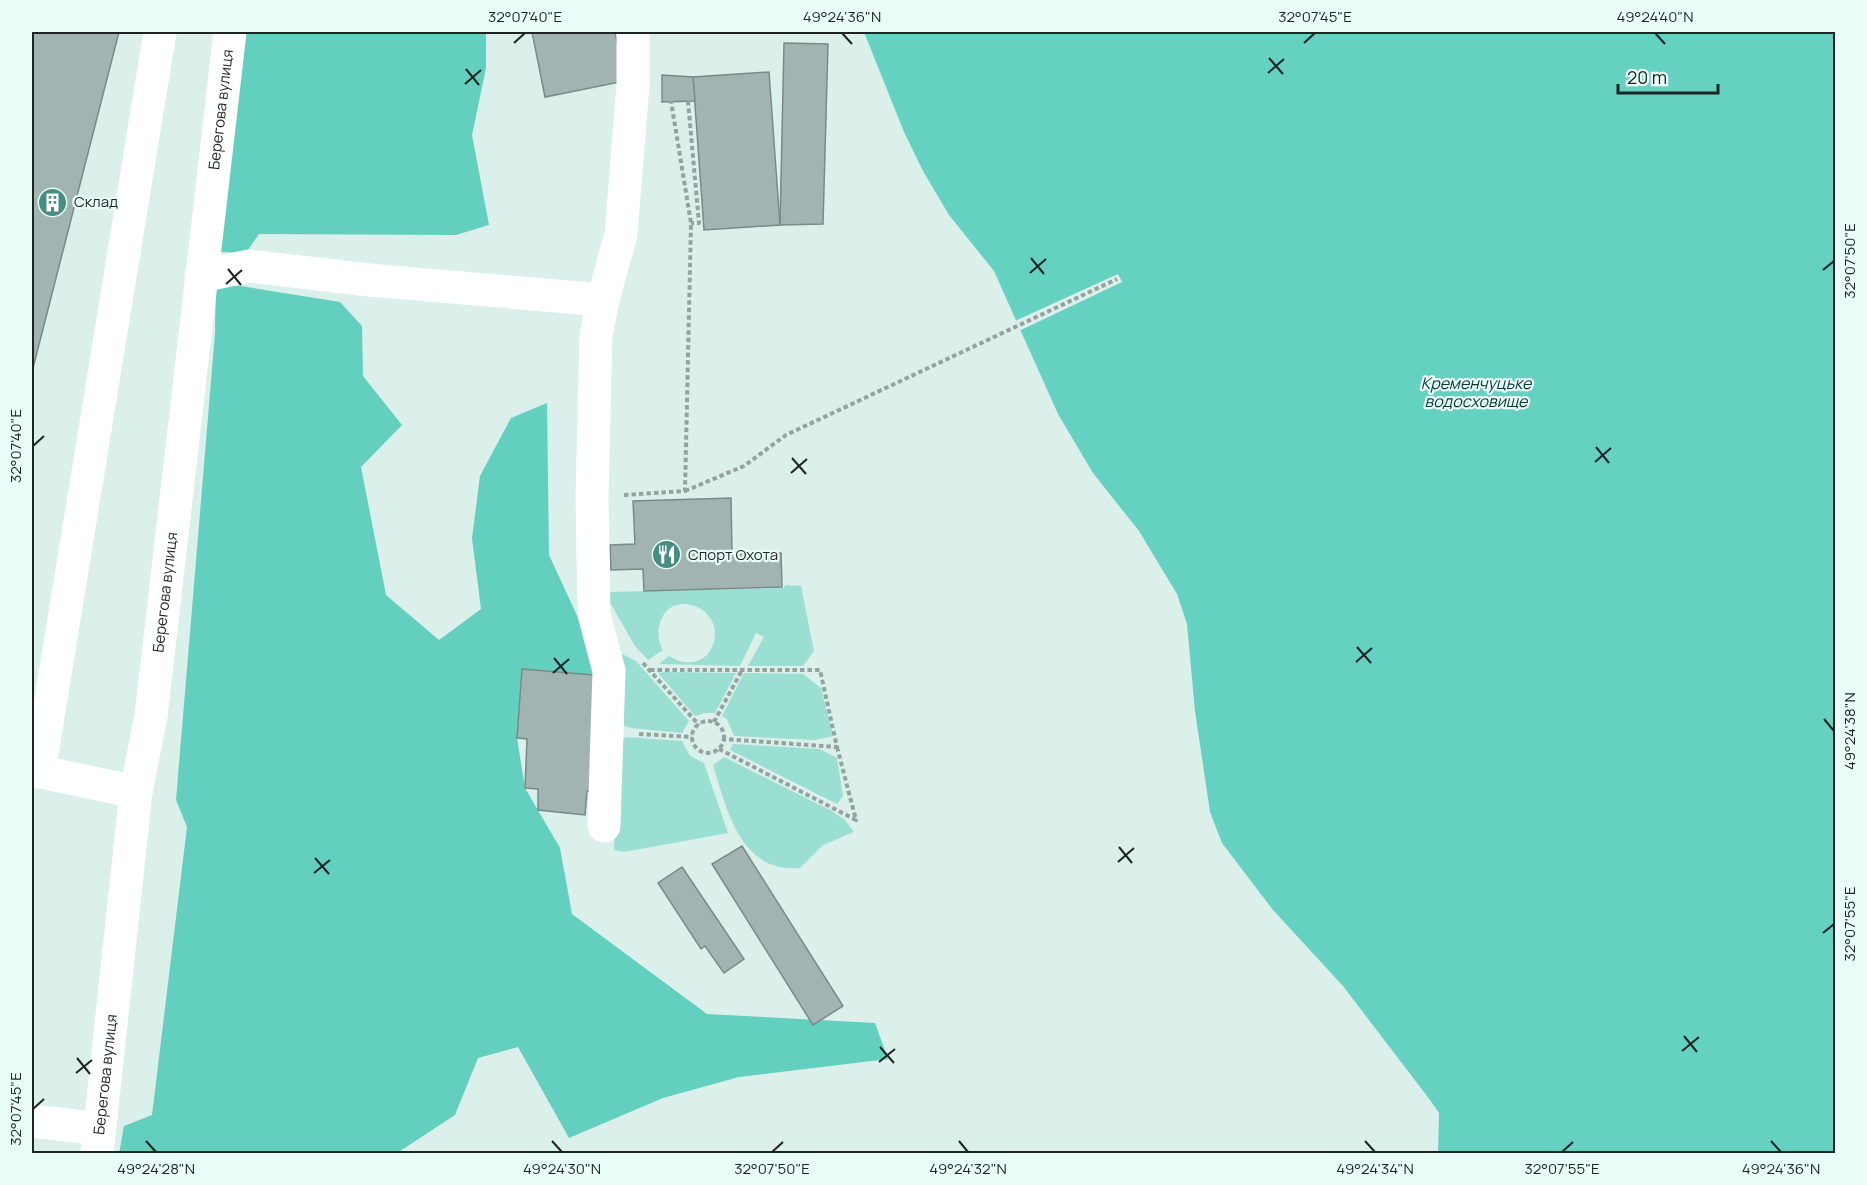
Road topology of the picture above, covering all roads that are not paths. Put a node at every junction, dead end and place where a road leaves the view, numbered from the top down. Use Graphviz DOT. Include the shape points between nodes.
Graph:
graph roads {
  1 [pos="160,32"];
  2 [pos="230,32"];
  3 [pos="633,32"];
  4 [pos="201,276"];
  5 [pos="603,300"];
  6 [pos="35,771"];
  7 [pos="136,792"];
  8 [pos="604,826"];
  9 [pos="32,1121"];
  10 [pos="98,1141"];
  1 -- 6 [label="street"];
  2 -- 4 [label="street, Берегова вулиця"];
  3 -- 5 [label="street" via="633,86 621,234"];
  4 -- 5 [label="street" via="249,266"];
  4 -- 7 [label="street, Берегова вулиця" via="151,716"];
  5 -- 8 [label="street" via="596,335 592,496 594,614 609,671"];
  6 -- 7 [label="street"];
  7 -- 10 [label="street, Берегова вулиця"];
  9 -- 10 [label="street"];
}
